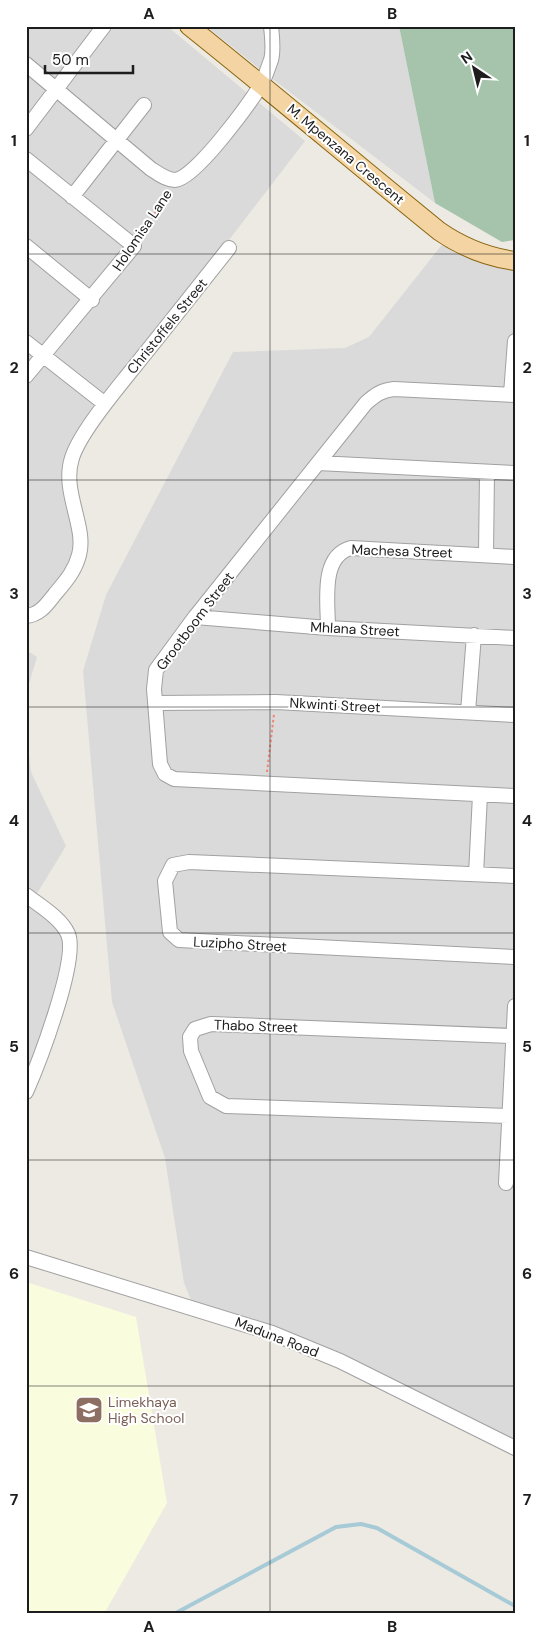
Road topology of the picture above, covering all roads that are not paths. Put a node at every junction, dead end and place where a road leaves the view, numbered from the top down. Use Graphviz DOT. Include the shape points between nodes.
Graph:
graph roads {
  1 [pos="104,26"];
  2 [pos="189,26"];
  3 [pos="271,26"];
  4 [pos="26,64"];
  5 [pos="262,84"];
  6 [pos="57,90"];
  7 [pos="144,105"];
  8 [pos="26,129"];
  9 [pos="116,140"];
  10 [pos="26,159"];
  11 [pos="72,197"];
  12 [pos="26,246"];
  13 [pos="229,248"];
  14 [pos="515,261"];
  15 [pos="92,300"];
  16 [pos="515,341"];
  17 [pos="26,342"];
  18 [pos="42,355"];
  19 [pos="26,376"];
  20 [pos="513,395"];
  21 [pos="105,404"];
  22 [pos="318,463"];
  23 [pos="486,472"];
  24 [pos="515,473"];
  25 [pos="486,554"];
  26 [pos="515,557"];
  27 [pos="26,616"];
  28 [pos="195,617"];
  29 [pos="328,628"];
  30 [pos="474,636"];
  31 [pos="515,638"];
  32 [pos="155,703"];
  33 [pos="468,712"];
  34 [pos="515,715"];
  35 [pos="480,795"];
  36 [pos="515,796"];
  37 [pos="476,874"];
  38 [pos="515,876"];
  39 [pos="26,895"];
  40 [pos="515,957"];
  41 [pos="515,1006"];
  42 [pos="513,1036"];
  43 [pos="29,1077"];
  44 [pos="26,1092"];
  45 [pos="508,1116"];
  46 [pos="506,1183"];
  47 [pos="26,1257"];
  48 [pos="515,1448"];
  1 -- 6 [label="street"];
  2 -- 5 [label="main road, M. Mpenzana Crescent"];
  3 -- 5 [label="street, Holomisa Lane" via="271,58"];
  4 -- 6 [label="street"];
  5 -- 9 [label="street, Holomisa Lane" via="197,167 176,180 151,169"];
  5 -- 14 [label="main road, M. Mpenzana Crescent" via="439,231 457,243 493,258"];
  6 -- 8 [label="street"];
  6 -- 9 [label="street"];
  7 -- 9 [label="street"];
  9 -- 11 [label="street"];
  10 -- 11 [label="street"];
  11 -- 15 [label="street, Holomisa Lane" via="134,246"];
  12 -- 15 [label="street"];
  13 -- 21 [label="street, Christoffels Street"];
  15 -- 18 [label="street, Holomisa Lane"];
  16 -- 20 [label="street"];
  17 -- 18 [label="street"];
  18 -- 19 [label="street, Holomisa Lane"];
  18 -- 21 [label="street"];
  20 -- 22 [label="street, Grootboom Street" via="385,390 366,403"];
  21 -- 27 [label="street, Christoffels Street" via="77,445 69,467 68,481 80,554 71,575 46,606"];
  22 -- 23 [label="street"];
  22 -- 28 [label="street, Grootboom Street"];
  23 -- 24 [label="street"];
  23 -- 25 [label="street"];
  25 -- 26 [label="street, Machesa Street"];
  25 -- 29 [label="street, Machesa Street" via="344,550 332,563"];
  28 -- 29 [label="street, Mhlana Street"];
  28 -- 32 [label="street, Grootboom Street" via="156,670"];
  29 -- 30 [label="street, Mhlana Street"];
  30 -- 31 [label="street, Mhlana Street"];
  30 -- 33 [label="street"];
  32 -- 33 [label="street, Nkwinti Street" via="276,702"];
  32 -- 35 [label="street, Grootboom Street" via="160,764 168,777 209,782"];
  33 -- 34 [label="street, Nkwinti Street"];
  35 -- 36 [label="street, Grootboom Street"];
  35 -- 37 [label="street"];
  37 -- 38 [label="street, Luzipho Street"];
  37 -- 40 [label="street, Luzipho Street" via="179,863 169,871 165,881 169,928 179,940"];
  39 -- 43 [label="street" via="59,921 71,943 60,996"];
  41 -- 42 [label="street"];
  42 -- 45 [label="street"];
  42 -- 45 [label="street, Thabo Street" via="211,1024 195,1029 189,1040 210,1096 226,1106"];
  43 -- 44 [label="street"];
  45 -- 46 [label="street"];
  47 -- 48 [label="street, Maduna Road" via="194,1307 306,1347"];
}
